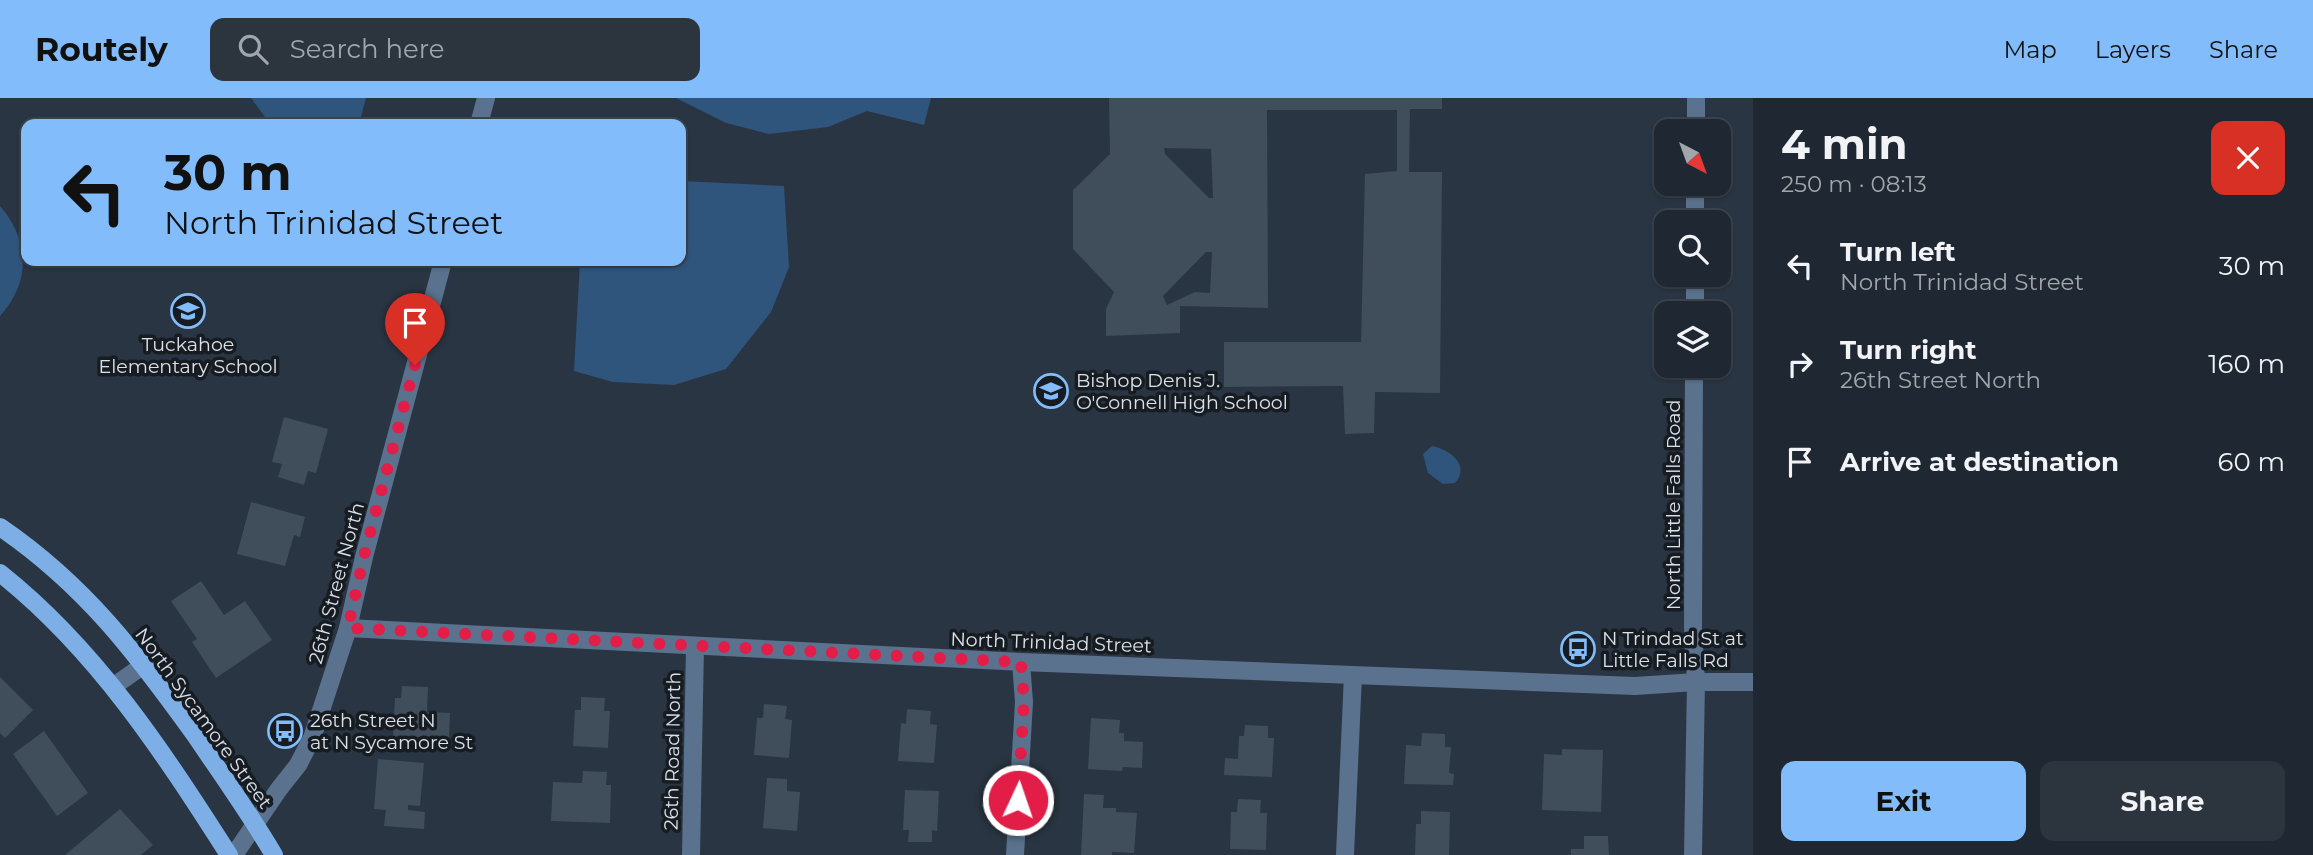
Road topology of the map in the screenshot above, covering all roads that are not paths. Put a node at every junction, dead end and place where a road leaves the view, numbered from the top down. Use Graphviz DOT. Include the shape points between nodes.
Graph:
graph roads {
  1 [pos="486,98"];
  2 [pos="1696,98"];
  3 [pos="480,119"];
  4 [pos="1696,119"];
  5 [pos="442,266"];
  6 [pos="1695,378"];
  7 [pos="0,527"];
  8 [pos="0,573"];
  9 [pos="348,628"];
  10 [pos="695,647"];
  11 [pos="1021,662"];
  12 [pos="145,664"];
  13 [pos="1353,675"];
  14 [pos="1696,682"];
  15 [pos="1753,682"];
  16 [pos="114,686"];
  17 [pos="256,824"];
  18 [pos="232,855"];
  19 [pos="274,855"];
  20 [pos="691,855"];
  21 [pos="1016,855"];
  22 [pos="1345,855"];
  23 [pos="1693,855"];
  1 -- 3 [label="street"];
  2 -- 4 [label="street"];
  5 -- 9 [label="street, 26th Street North"];
  6 -- 14 [label="street, North Little Falls Road"];
  7 -- 12 [label="main road, North Sycamore Street" via="83,594"];
  8 -- 16 [label="main road" via="68,633"];
  9 -- 10 [label="street, North Trinidad Street"];
  9 -- 17 [label="street, 26th Street North" via="307,749"];
  10 -- 11 [label="street, North Trinidad Street"];
  10 -- 20 [label="street, 26th Road North"];
  11 -- 13 [label="street, North Trinidad Street"];
  11 -- 21 [label="street" via="1024,702"];
  12 -- 16 [label="street"];
  12 -- 17 [label="main road, North Sycamore Street"];
  13 -- 14 [label="street, North Trinidad Street" via="1634,686"];
  13 -- 22 [label="street"];
  14 -- 15 [label="street, North Trinidad Street"];
  14 -- 23 [label="street, North Little Falls Road"];
  16 -- 18 [label="main road"];
  17 -- 18 [label="street, 26th Street North"];
  17 -- 19 [label="main road, North Sycamore Street"];
}
